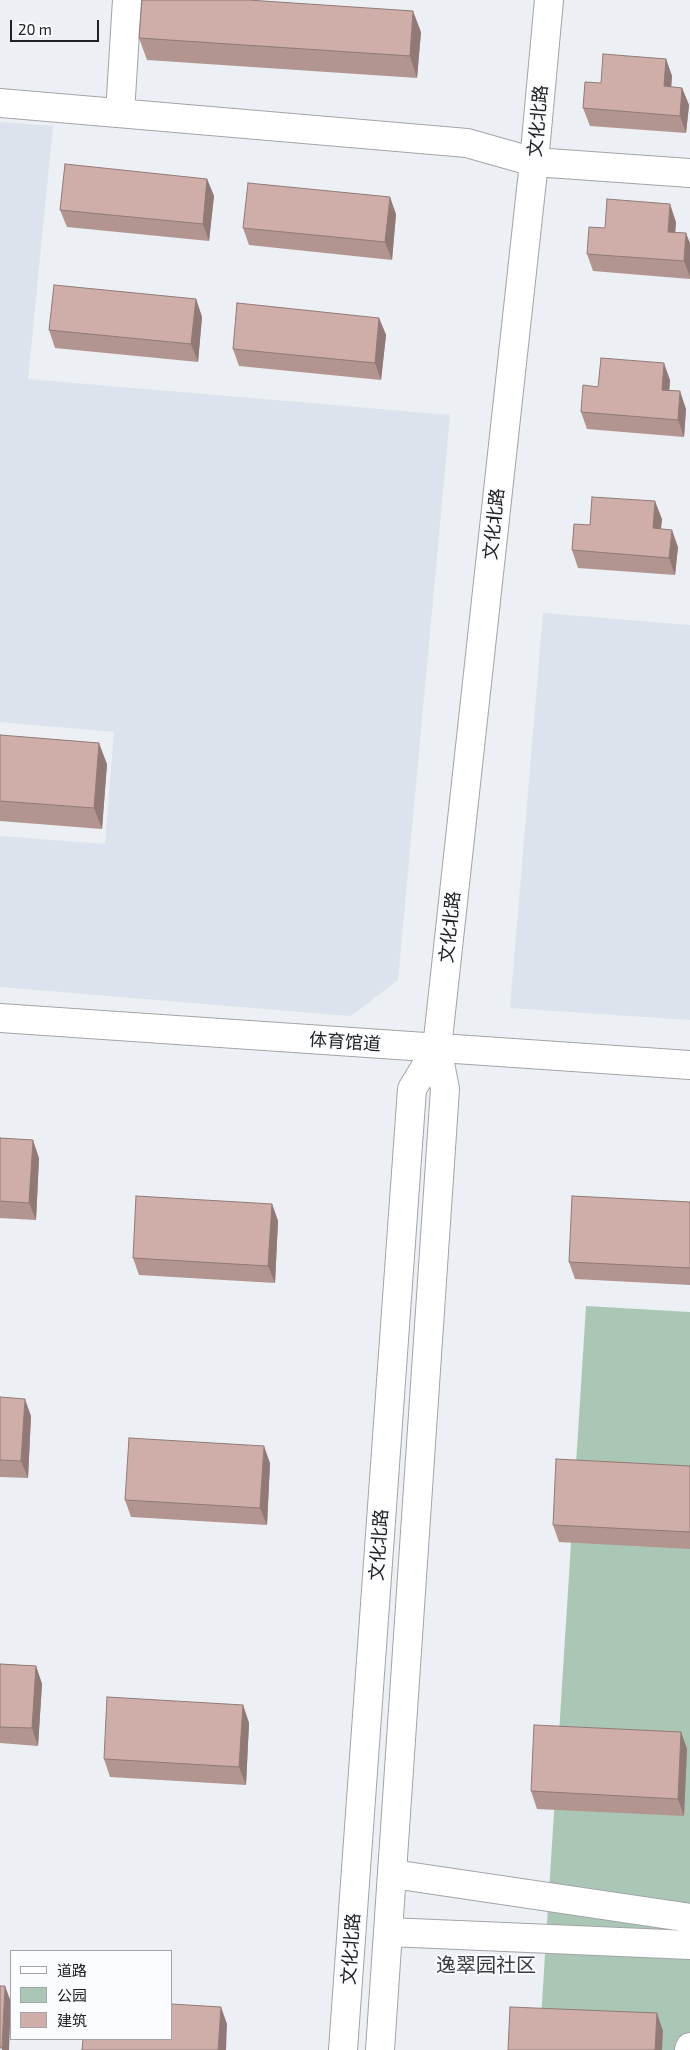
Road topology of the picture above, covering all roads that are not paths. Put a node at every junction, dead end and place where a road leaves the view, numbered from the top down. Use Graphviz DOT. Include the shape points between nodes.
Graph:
graph roads {
  1 [pos="128,0"];
  2 [pos="549,0"];
  3 [pos="0,103"];
  4 [pos="120,114"];
  5 [pos="534,162"];
  6 [pos="690,173"];
  7 [pos="0,1018"];
  8 [pos="437,1048"];
  9 [pos="690,1065"];
  10 [pos="393,1874"];
  11 [pos="690,1918"];
  12 [pos="389,1932"];
  13 [pos="690,1945"];
  14 [pos="343,2050"];
  15 [pos="380,2050"];
  1 -- 4 [label="street"];
  2 -- 5 [label="street, 文化北路"];
  3 -- 4 [label="street"];
  4 -- 5 [label="street" via="467,143"];
  5 -- 6 [label="street"];
  5 -- 8 [label="street, 文化北路"];
  7 -- 8 [label="street, 体育馆道"];
  8 -- 9 [label="street, 体育馆道"];
  8 -- 10 [label="street, 文化北路" via="445,1089"];
  8 -- 14 [label="street, 文化北路" via="412,1089"];
  10 -- 11 [label="street"];
  10 -- 12 [label="street, 文化北路"];
  12 -- 13 [label="street"];
  12 -- 15 [label="street, 文化北路"];
}
